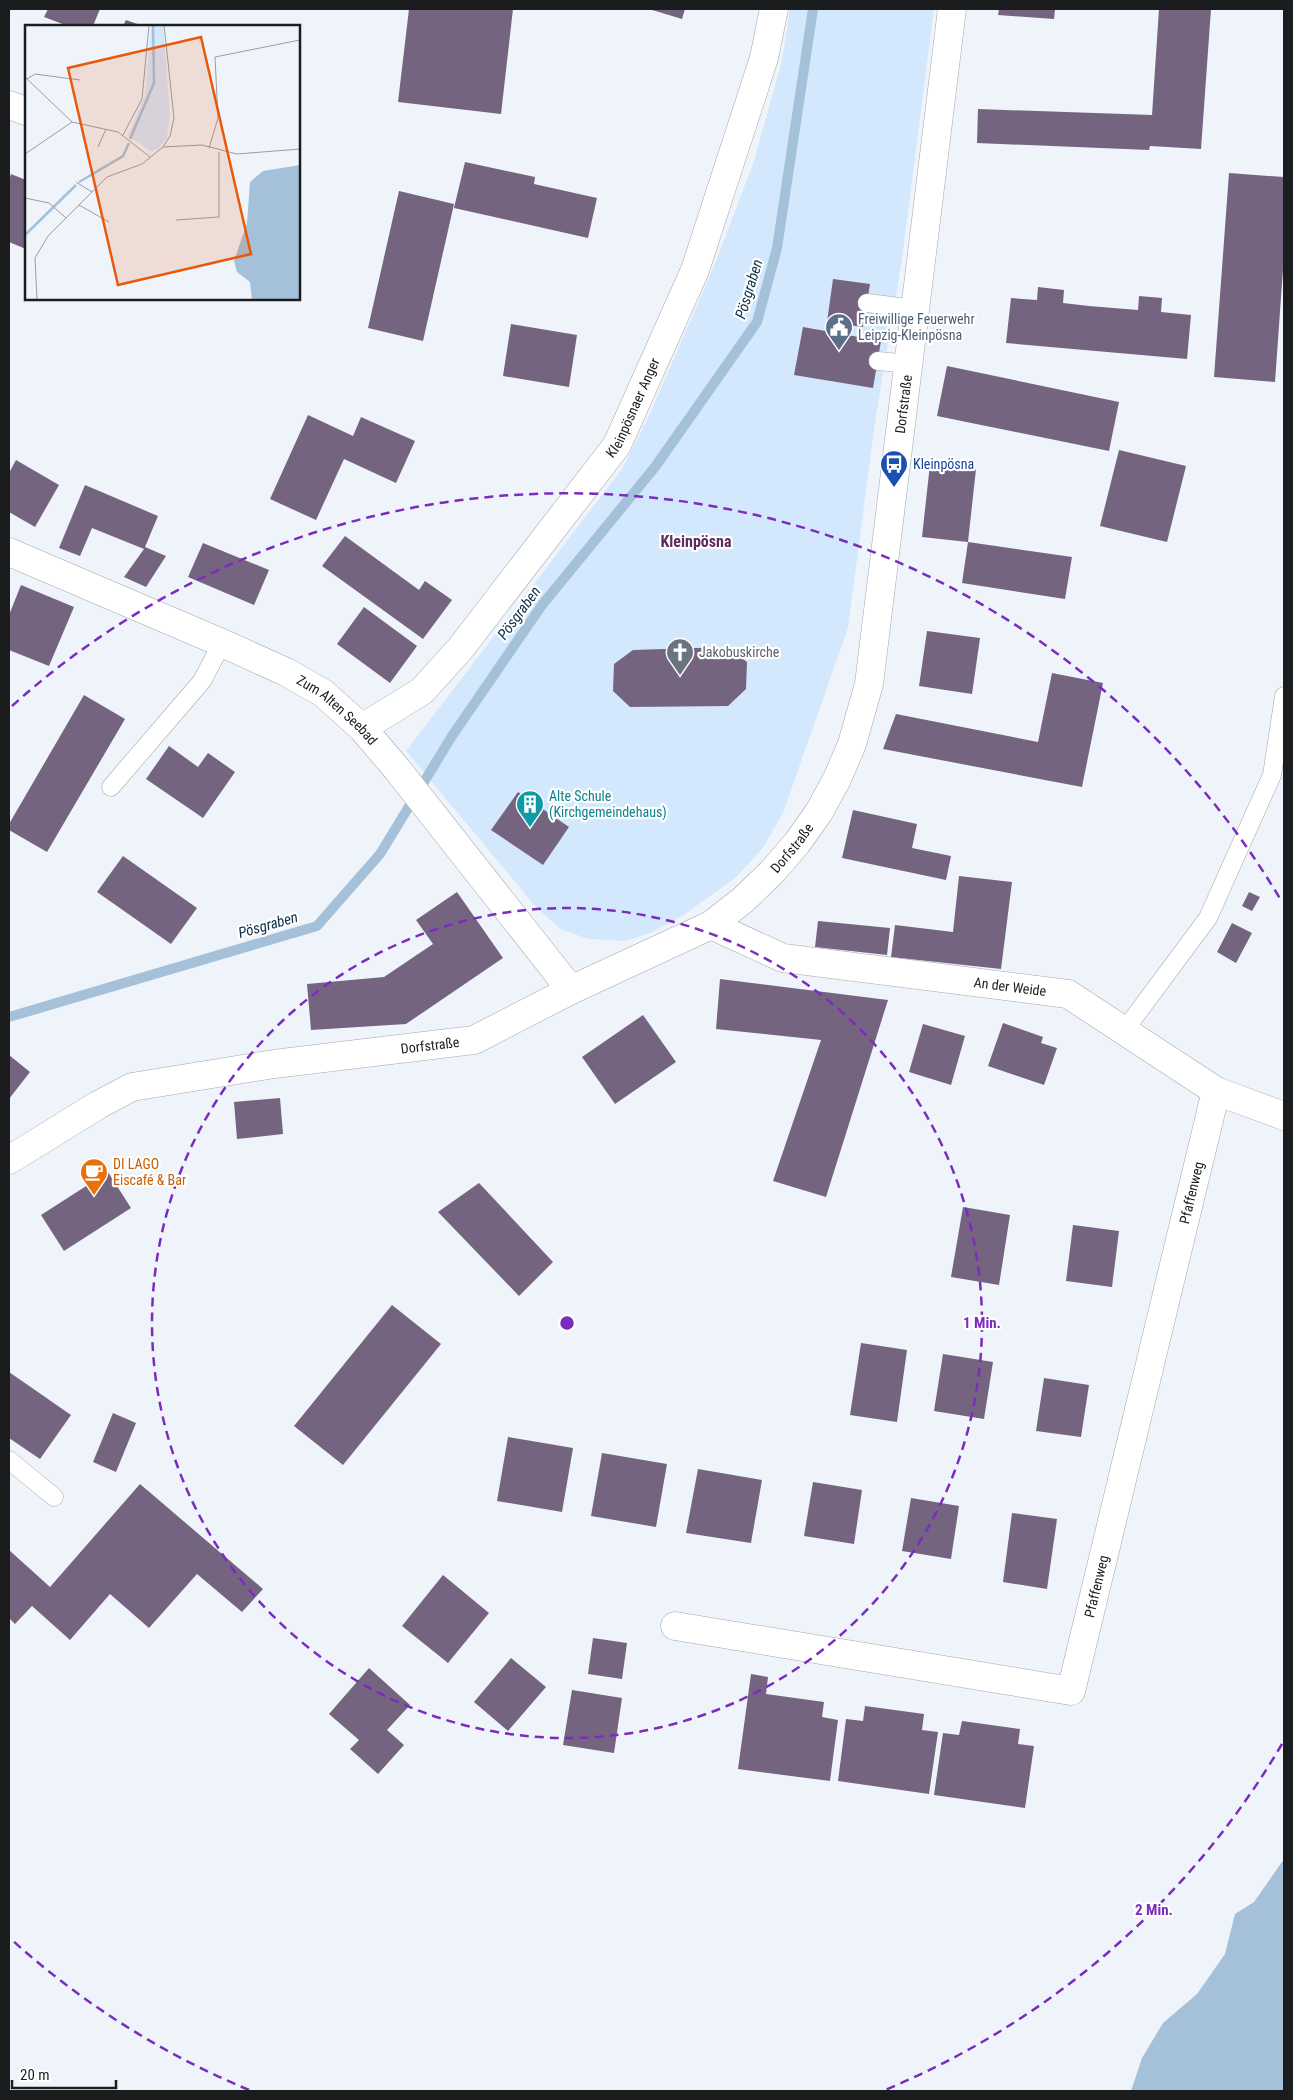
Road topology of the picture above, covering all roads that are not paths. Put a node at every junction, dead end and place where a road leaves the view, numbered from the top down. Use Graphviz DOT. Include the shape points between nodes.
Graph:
graph roads {
  1 [pos="774,9"];
  2 [pos="952,9"];
  3 [pos="9,105"];
  4 [pos="25,111"];
  5 [pos="867,303"];
  6 [pos="916,309"];
  7 [pos="878,362"];
  8 [pos="909,364"];
  9 [pos="9,552"];
  10 [pos="222,643"];
  11 [pos="1284,696"];
  12 [pos="362,728"];
  13 [pos="111,787"];
  14 [pos="710,925"];
  15 [pos="572,990"];
  16 [pos="1124,1031"];
  17 [pos="1216,1091"];
  18 [pos="1284,1116"];
  19 [pos="9,1160"];
  20 [pos="9,1460"];
  21 [pos="54,1498"];
  22 [pos="675,1626"];
  1 -- 12 [label="street, Kleinpösnaer Anger" via="764,58 695,270 618,445 460,649 422,691"];
  2 -- 6 [label="street, Dorfstraße"];
  3 -- 4 [label="street"];
  5 -- 6 [label="lane"];
  6 -- 8 [label="street, Dorfstraße"];
  7 -- 8 [label="lane"];
  8 -- 14 [label="street, Dorfstraße" via="869,684 852,744 819,812 797,844 743,900"];
  9 -- 10 [label="street, Zum Alten Seebad"];
  10 -- 12 [label="street, Zum Alten Seebad" via="323,693"];
  10 -- 13 [label="lane" via="202,681"];
  11 -- 16 [label="lane" via="1272,775 1208,918"];
  12 -- 15 [label="street, Zum Alten Seebad"];
  14 -- 15 [label="street, Dorfstraße"];
  14 -- 16 [label="street, An der Weide" via="783,958 1068,994"];
  15 -- 19 [label="street, Dorfstraße" via="474,1040 274,1064 132,1087 98,1104"];
  16 -- 17 [label="street, An der Weide"];
  17 -- 18 [label="street, An der Weide"];
  17 -- 22 [label="street, Pfaffenweg" via="1071,1691"];
  20 -- 21 [label="lane"];
}
